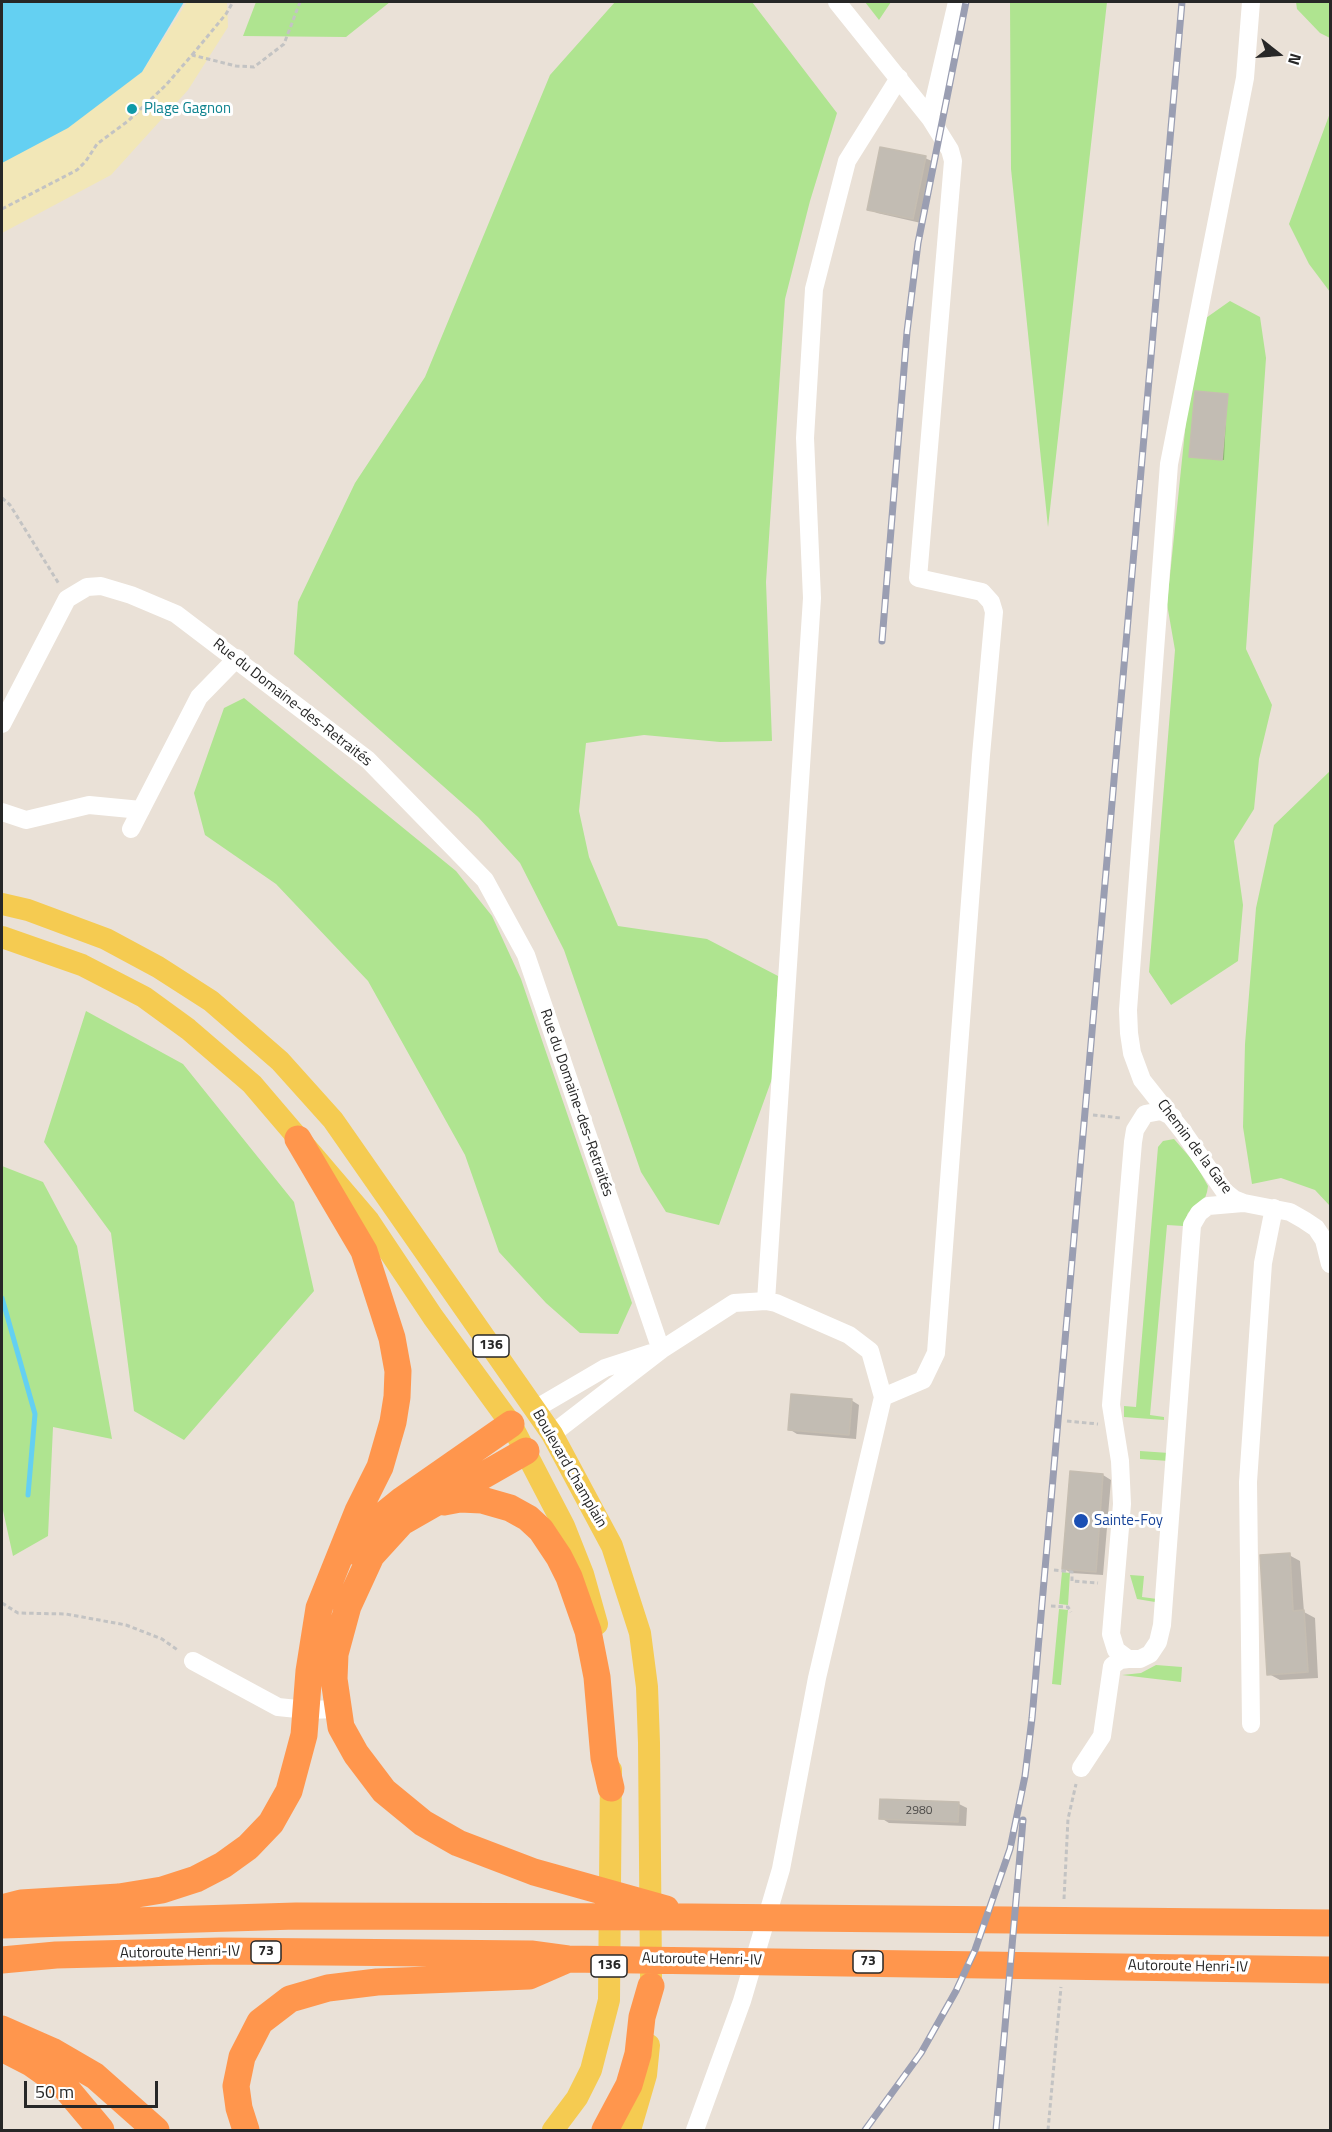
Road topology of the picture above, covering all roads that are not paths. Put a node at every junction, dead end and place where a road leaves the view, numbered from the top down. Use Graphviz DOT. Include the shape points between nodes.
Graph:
graph roads {
  1 [pos="837,2"];
  2 [pos="957,2"];
  3 [pos="1251,2"];
  4 [pos="899,78"];
  5 [pos="930,118"];
  6 [pos="237,658"];
  7 [pos="2,724"];
  8 [pos="141,810"];
  9 [pos="2,812"];
  10 [pos="131,829"];
  11 [pos="2,904"];
  12 [pos="2,937"];
  13 [pos="1173,1117"];
  14 [pos="298,1139"];
  15 [pos="1244,1203"];
  16 [pos="1274,1208"];
  17 [pos="1330,1264"];
  18 [pos="766,1301"];
  19 [pos="661,1350"];
  20 [pos="883,1397"];
  21 [pos="535,1409"];
  22 [pos="511,1424"];
  23 [pos="552,1434"];
  24 [pos="526,1451"];
  25 [pos="431,1505"];
  26 [pos="329,1584"];
  27 [pos="1128,1659"];
  28 [pos="193,1661"];
  29 [pos="337,1709"];
  30 [pos="307,1710"];
  31 [pos="1251,1724"];
  32 [pos="1081,1768"];
  33 [pos="611,1788"];
  34 [pos="2,1908"];
  35 [pos="690,1917"];
  36 [pos="1330,1923"];
  37 [pos="2,1925"];
  38 [pos="2,1959"];
  39 [pos="530,1965"];
  40 [pos="1330,1970"];
  41 [pos="651,1986"];
  42 [pos="2,2029"];
  43 [pos="2,2048"];
  44 [pos="102,2130"];
  45 [pos="156,2130"];
  46 [pos="246,2130"];
  47 [pos="553,2130"];
  48 [pos="605,2130"];
  49 [pos="630,2130"];
  50 [pos="695,2130"];
  1 -- 4 [label="street"];
  2 -- 5 [label="street"];
  3 -- 13 [label="street, Chemin de la Gare" via="1245,78 1169,464 1128,1010 1132,1053 1142,1080"];
  4 -- 5 [label="street"];
  4 -- 18 [label="street" via="847,160 814,289 805,438 812,598"];
  5 -- 20 [label="street" via="950,150 954,172 918,578 982,592 990,602 994,626 936,1353 923,1380"];
  6 -- 7 [label="street, Rue du Domaine-des-Retraités" via="176,614 131,595 101,586 87,587 67,599"];
  6 -- 8 [label="street" via="199,697"];
  6 -- 19 [label="street, Rue du Domaine-des-Retraités" via="368,760 485,880 526,955"];
  8 -- 9 [label="street" via="89,805 26,820"];
  8 -- 10 [label="street"];
  11 -- 21 [label="main road, Boulevard Champlain / 136" via="106,939 158,967 211,1001 280,1061 333,1120"];
  12 -- 14 [label="main road, Boulevard Champlain / 136" via="81,965 144,997 252,1084"];
  13 -- 15 [label="street, Chemin de la Gare" via="1224,1191"];
  13 -- 27 [label="street" via="1156,1110 1145,1114 1135,1130 1132,1154 1112,1405 1122,1476 1111,1634 1116,1650"];
  14 -- 22 [label="main road, Boulevard Champlain / 136" via="369,1221"];
  14 -- 26 [label="highway" via="364,1251 392,1338 398,1371 393,1422 380,1467"];
  15 -- 16 [label="street, Chemin de la Gare"];
  15 -- 27 [label="street" via="1208,1206 1192,1225 1162,1626 1150,1654"];
  16 -- 17 [label="street, Chemin de la Gare" via="1290,1212 1316,1228 1324,1240"];
  16 -- 31 [label="street" via="1263,1263 1248,1482"];
  18 -- 19 [label="street" via="734,1303"];
  18 -- 20 [label="street" via="849,1335 870,1351"];
  19 -- 21 [label="street" via="605,1368"];
  19 -- 23 [label="street"];
  20 -- 50 [label="street" via="817,1678 781,1869 742,2001"];
  21 -- 22 [label="main road"];
  21 -- 23 [label="main road, Boulevard Champlain / 136"];
  22 -- 24 [label="main road, Boulevard Champlain / 136"];
  22 -- 26 [label="highway" via="376,1521"];
  23 -- 24 [label="main road"];
  23 -- 41 [label="main road, Boulevard Champlain / 136" via="612,1546 639,1633 649,1743"];
  24 -- 25 [label="highway"];
  24 -- 33 [label="main road, Boulevard Champlain / 136" via="564,1526 594,1608 606,1664"];
  25 -- 29 [label="highway" via="402,1522 371,1556 348,1606 335,1654"];
  25 -- 33 [label="highway" via="460,1499 496,1501 528,1518 550,1543 569,1577 588,1631"];
  26 -- 30 [label="highway" via="312,1649"];
  27 -- 32 [label="street" via="1112,1666 1102,1737"];
  28 -- 30 [label="street" via="278,1707"];
  29 -- 30 [label="street"];
  29 -- 35 [label="highway" via="346,1736 384,1791 423,1823 458,1843 534,1872"];
  30 -- 34 [label="highway" via="297,1771 281,1807 248,1847 223,1865 162,1890"];
  33 -- 47 [label="main road, Boulevard Champlain / 136" via="609,2000 591,2070 577,2098"];
  35 -- 36 [label="highway"];
  35 -- 37 [label="highway" via="285,1917"];
  38 -- 39 [label="highway, Autoroute Henri-IV / 73" via="221,1951"];
  39 -- 40 [label="highway, Autoroute Henri-IV / 73" via="568,1959"];
  39 -- 46 [label="highway" via="328,1988 290,1999 260,2022 242,2057 236,2086"];
  41 -- 48 [label="highway" via="629,2085"];
  41 -- 49 [label="main road, Boulevard Champlain / 136" via="646,2075"];
  42 -- 45 [label="highway" via="86,2070"];
  43 -- 44 [label="highway" via="31,2062 65,2087"];
}
